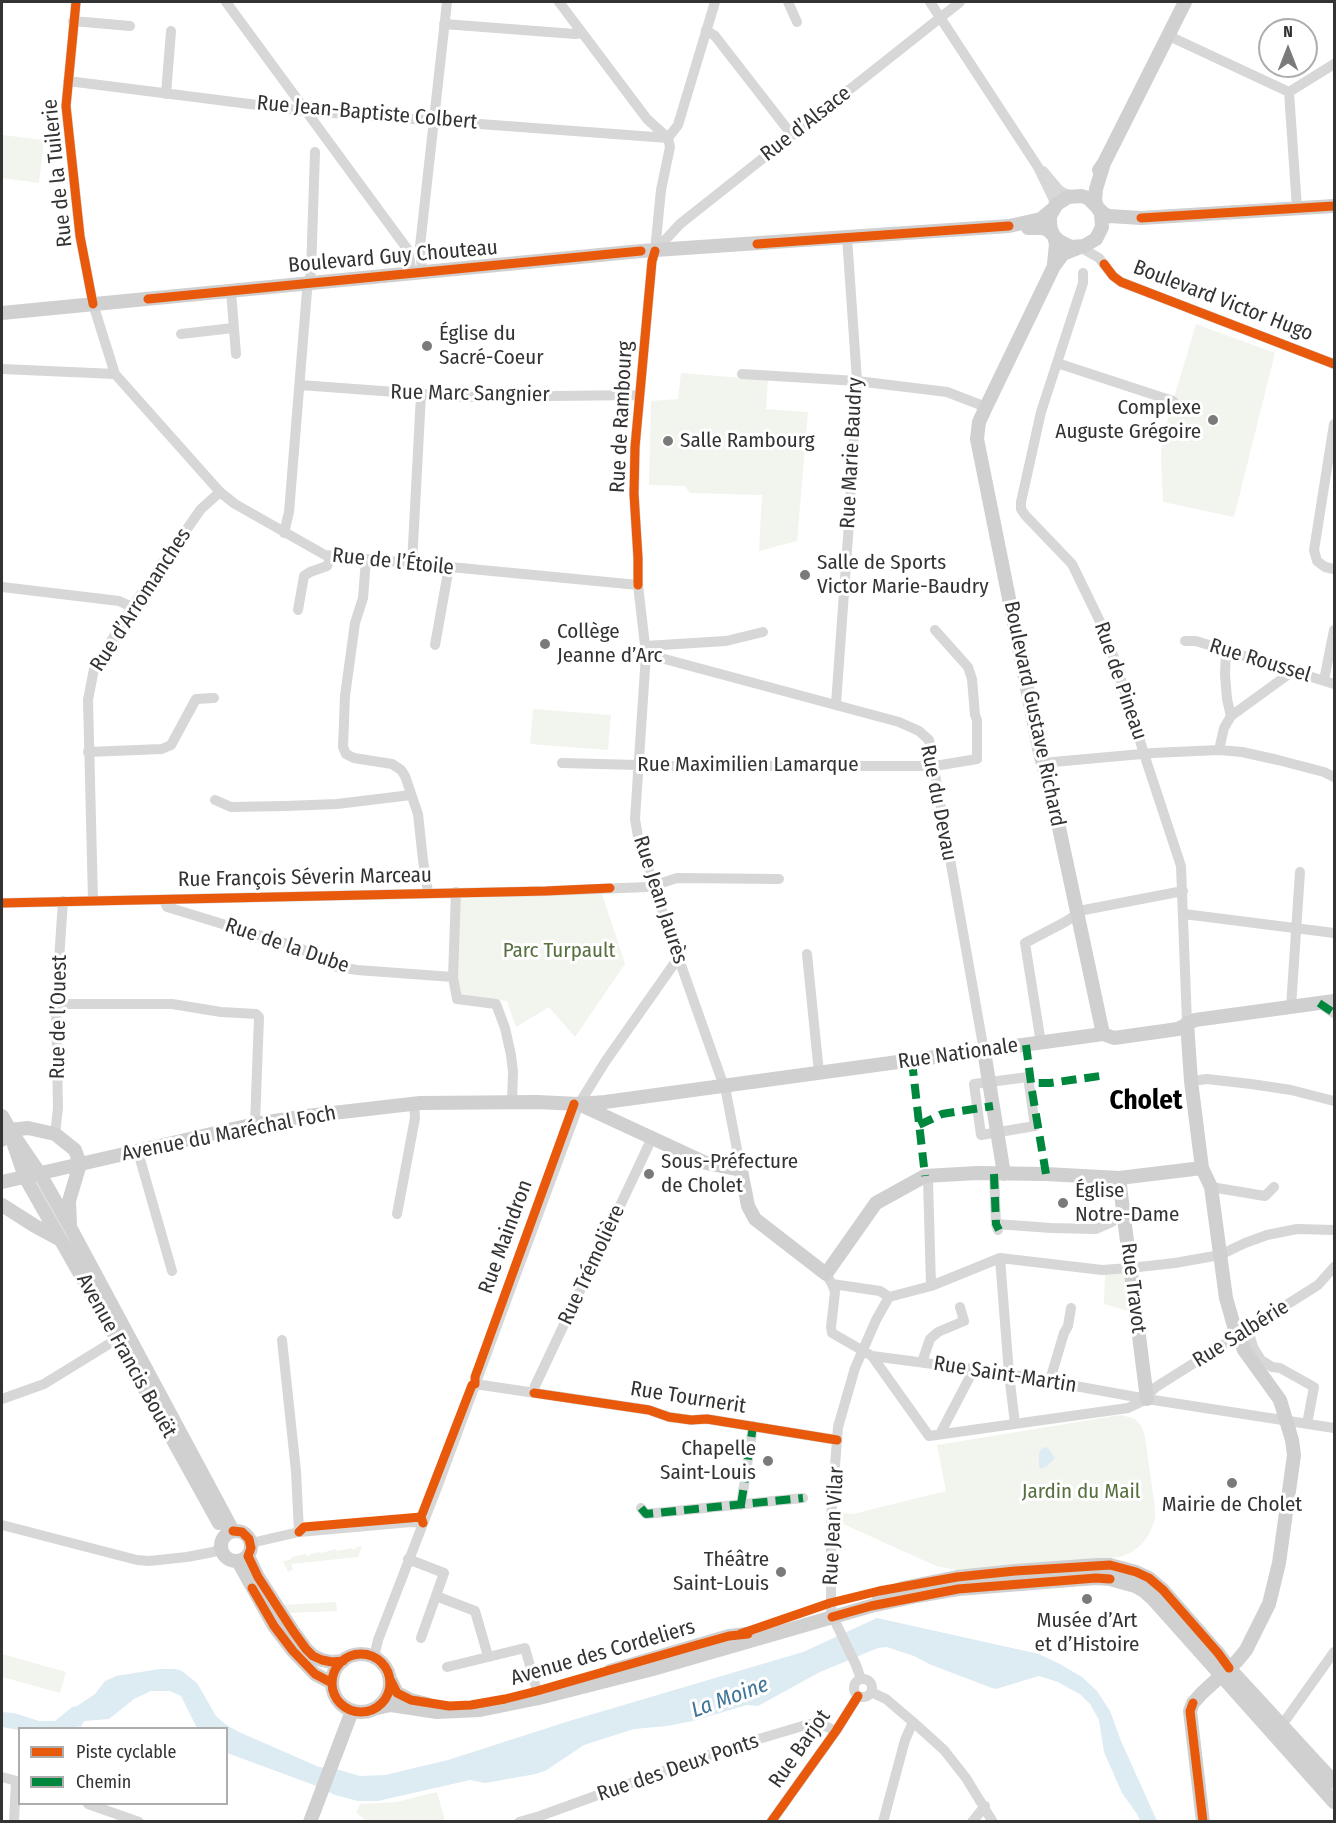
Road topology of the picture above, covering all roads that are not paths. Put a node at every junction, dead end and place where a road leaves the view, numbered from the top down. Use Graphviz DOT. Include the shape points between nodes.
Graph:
graph roads {
  1 [pos="76,2"];
  2 [pos="226,2"];
  3 [pos="447,2"];
  4 [pos="715,2"];
  5 [pos="788,2"];
  6 [pos="930,2"];
  7 [pos="960,2"];
  8 [pos="1185,2"];
  9 [pos="562,3"];
  10 [pos="940,17"];
  11 [pos="73,21"];
  12 [pos="797,22"];
  13 [pos="444,24"];
  14 [pos="130,26"];
  15 [pos="706,30"];
  16 [pos="171,31"];
  17 [pos="582,33"];
  18 [pos="1169,36"];
  19 [pos="1335,64"];
  20 [pos="68,81"];
  21 [pos="1289,92"];
  22 [pos="166,94"];
  23 [pos="305,111"];
  24 [pos="433,119"];
  25 [pos="318,128"];
  26 [pos="792,135"];
  27 [pos="668,138"];
  28 [pos="328,142"];
  29 [pos="315,152"];
  30 [pos="1104,163"];
  31 [pos="1038,167"];
  32 [pos="1074,196"];
  33 [pos="1335,206"];
  34 [pos="1097,207"];
  35 [pos="1297,208"];
  36 [pos="1053,209"];
  37 [pos="1141,218"];
  38 [pos="1009,226"];
  39 [pos="1099,233"];
  40 [pos="847,237"];
  41 [pos="1054,237"];
  42 [pos="420,246"];
  43 [pos="1078,248"];
  44 [pos="408,250"];
  45 [pos="655,250"];
  46 [pos="1104,264"];
  47 [pos="1054,266"];
  48 [pos="417,273"];
  49 [pos="1083,273"];
  50 [pos="308,284"];
  51 [pos="231,291"];
  52 [pos="93,304"];
  53 [pos="2,313"];
  54 [pos="234,328"];
  55 [pos="181,334"];
  56 [pos="236,354"];
  57 [pos="1057,363"];
  58 [pos="1335,364"];
  59 [pos="2,369"];
  60 [pos="115,374"];
  61 [pos="742,374"];
  62 [pos="857,381"];
  63 [pos="300,385"];
  64 [pos="422,395"];
  65 [pos="639,395"];
  66 [pos="1173,401"];
  67 [pos="986,406"];
  68 [pos="1335,423"];
  69 [pos="220,492"];
  70 [pos="284,533"];
  71 [pos="331,557"];
  72 [pos="366,560"];
  73 [pos="412,564"];
  74 [pos="449,567"];
  75 [pos="1335,569"];
  76 [pos="638,585"];
  77 [pos="2,587"];
  78 [pos="132,607"];
  79 [pos="298,610"];
  80 [pos="935,630"];
  81 [pos="1335,630"];
  82 [pos="763,632"];
  83 [pos="1185,641"];
  84 [pos="435,645"];
  85 [pos="646,650"];
  86 [pos="1226,650"];
  87 [pos="1293,671"];
  88 [pos="1329,682"];
  89 [pos="214,698"];
  90 [pos="836,704"];
  91 [pos="1232,716"];
  92 [pos="1219,750"];
  93 [pos="88,752"];
  94 [pos="1145,754"];
  95 [pos="562,763"];
  96 [pos="1042,764"];
  97 [pos="638,765"];
  98 [pos="935,766"];
  99 [pos="1335,777"];
  100 [pos="411,795"];
  101 [pos="215,800"];
  102 [pos="1300,872"];
  103 [pos="778,879"];
  104 [pos="654,886"];
  105 [pos="1179,891"];
  106 [pos="428,892"];
  107 [pos="456,892"];
  108 [pos="93,900"];
  109 [pos="165,900"];
  110 [pos="63,901"];
  111 [pos="2,903"];
  112 [pos="1077,914"];
  113 [pos="1184,914"];
  114 [pos="1297,929"];
  115 [pos="1335,933"];
  116 [pos="807,954"];
  117 [pos="675,961"];
  118 [pos="453,976"];
  119 [pos="1335,1001"];
  120 [pos="1319,1003"];
  121 [pos="56,1004"];
  122 [pos="1292,1007"];
  123 [pos="1335,1013"];
  124 [pos="1187,1023"];
  125 [pos="1103,1034"];
  126 [pos="1041,1043"];
  127 [pos="984,1051"];
  128 [pos="819,1073"];
  129 [pos="1191,1081"];
  130 [pos="989,1082"];
  131 [pos="724,1085"];
  132 [pos="1335,1101"];
  133 [pos="512,1102"];
  134 [pos="414,1103"];
  135 [pos="579,1104"];
  136 [pos="255,1124"];
  137 [pos="4,1125"];
  138 [pos="997,1133"];
  139 [pos="55,1134"];
  140 [pos="652,1138"];
  141 [pos="138,1152"];
  142 [pos="80,1164"];
  143 [pos="1202,1168"];
  144 [pos="741,1170"];
  145 [pos="40,1174"];
  146 [pos="999,1174"];
  147 [pos="925,1176"];
  148 [pos="25,1177"];
  149 [pos="1119,1178"];
  150 [pos="2,1182"];
  151 [pos="1211,1187"];
  152 [pos="1274,1187"];
  153 [pos="2,1205"];
  154 [pos="1122,1211"];
  155 [pos="397,1214"];
  156 [pos="70,1227"];
  157 [pos="1335,1230"];
  158 [pos="61,1240"];
  159 [pos="1220,1255"];
  160 [pos="1000,1258"];
  161 [pos="1335,1267"];
  162 [pos="1130,1268"];
  163 [pos="172,1271"];
  164 [pos="829,1279"];
  165 [pos="931,1286"];
  166 [pos="889,1297"];
  167 [pos="960,1307"];
  168 [pos="1071,1308"];
  169 [pos="1248,1330"];
  170 [pos="117,1339"];
  171 [pos="282,1340"];
  172 [pos="867,1353"];
  173 [pos="922,1362"];
  174 [pos="974,1369"];
  175 [pos="1009,1374"];
  176 [pos="1050,1380"];
  177 [pos="476,1384"];
  178 [pos="534,1393"];
  179 [pos="2,1399"];
  180 [pos="1148,1399"];
  181 [pos="1287,1421"];
  182 [pos="1015,1424"];
  183 [pos="1307,1424"];
  184 [pos="753,1426"];
  185 [pos="1335,1428"];
  186 [pos="940,1434"];
  187 [pos="837,1440"];
  188 [pos="803,1498"];
  189 [pos="741,1505"];
  190 [pos="641,1508"];
  191 [pos="423,1523"];
  192 [pos="2,1525"];
  193 [pos="299,1532"];
  194 [pos="229,1533"];
  195 [pos="221,1549"];
  196 [pos="246,1553"];
  197 [pos="408,1559"];
  198 [pos="436,1596"];
  199 [pos="834,1619"];
  200 [pos="421,1638"];
  201 [pos="1335,1652"];
  202 [pos="488,1656"];
  203 [pos="374,1657"];
  204 [pos="343,1661"];
  205 [pos="447,1667"];
  206 [pos="1225,1672"];
  207 [pos="861,1679"];
  208 [pos="391,1681"];
  209 [pos="332,1683"];
  210 [pos="537,1691"];
  211 [pos="871,1692"];
  212 [pos="858,1696"];
  213 [pos="377,1708"];
  214 [pos="352,1711"];
  215 [pos="914,1722"];
  216 [pos="1282,1725"];
  217 [pos="836,1731"];
  218 [pos="2,1777"];
  219 [pos="18,1781"];
  220 [pos="1335,1782"];
  221 [pos="1335,1802"];
  222 [pos="94,1805"];
  223 [pos="985,1806"];
  224 [pos="14,1821"];
  225 [pos="139,1821"];
  226 [pos="310,1821"];
  227 [pos="519,1821"];
  228 [pos="771,1821"];
  229 [pos="883,1821"];
  230 [pos="972,1821"];
  231 [pos="993,1821"];
  232 [pos="1203,1821"];
  1 -- 11 [label="street, Rue de la Tuilerie"];
  2 -- 23 [label="street"];
  3 -- 13 [label="street"];
  4 -- 15 [label="street"];
  5 -- 12 [label="street"];
  6 -- 10 [label="street"];
  7 -- 10 [label="street, Rue d’Alsace"];
  8 -- 18 [label="main road"];
  9 -- 17 [label="street"];
  10 -- 26 [label="street, Rue d’Alsace"];
  10 -- 31 [label="street"];
  11 -- 14 [label="street"];
  11 -- 20 [label="street, Rue de la Tuilerie"];
  13 -- 17 [label="street"];
  13 -- 24 [label="street"];
  15 -- 26 [label="street" via="716,36"];
  15 -- 27 [label="street" via="678,126"];
  16 -- 22 [label="street"];
  17 -- 27 [label="street" via="646,120"];
  18 -- 21 [label="street"];
  18 -- 30 [label="main road"];
  19 -- 21 [label="street"];
  20 -- 22 [label="street, Rue Jean-Baptiste Colbert"];
  20 -- 52 [label="street, Rue de la Tuilerie" via="68,135"];
  21 -- 35 [label="street"];
  22 -- 23 [label="street, Rue Jean-Baptiste Colbert"];
  23 -- 24 [label="street, Rue Jean-Baptiste Colbert"];
  23 -- 25 [label="street"];
  24 -- 27 [label="street, Rue Jean-Baptiste Colbert"];
  24 -- 42 [label="street"];
  25 -- 28 [label="street"];
  25 -- 29 [label="street"];
  26 -- 45 [label="street, Rue d’Alsace" via="680,224"];
  27 -- 45 [label="street, Rue de Rambourg" via="670,147"];
  28 -- 29 [label="street"];
  28 -- 44 [label="street"];
  29 -- 50 [label="street"];
  30 -- 32 [label="main road" via="1085,190"];
  30 -- 34 [label="main road" via="1095,195"];
  31 -- 32 [label="street" via="1059,189"];
  31 -- 36 [label="street" via="1054,200"];
  32 -- 34 [label="main road" via="1088,198"];
  32 -- 36 [label="main road"];
  33 -- 35 [label="main road"];
  34 -- 37 [label="main road" via="1109,216"];
  34 -- 39 [label="main road" via="1102,220"];
  35 -- 37 [label="main road"];
  36 -- 38 [label="main road" via="1041,219"];
  36 -- 41 [label="main road" via="1050,223"];
  37 -- 39 [label="main road" via="1115,223"];
  38 -- 40 [label="main road, Boulevard Guy Chouteau"];
  38 -- 41 [label="main road" via="1044,228"];
  39 -- 43 [label="main road"];
  39 -- 46 [label="street, Boulevard Victor Hugo" via="1099,252"];
  40 -- 45 [label="main road, Boulevard Guy Chouteau"];
  40 -- 62 [label="street, Rue Marie Baudry"];
  41 -- 43 [label="main road" via="1064,245"];
  41 -- 47 [label="main road, Boulevard Gustave Richard"];
  42 -- 44 [label="street"];
  42 -- 48 [label="street"];
  43 -- 46 [label="street, Boulevard Victor Hugo" via="1092,253"];
  43 -- 47 [label="main road, Boulevard Gustave Richard" via="1064,254"];
  44 -- 48 [label="street"];
  45 -- 48 [label="main road, Boulevard Guy Chouteau"];
  45 -- 65 [label="street, Rue de Rambourg"];
  46 -- 58 [label="street, Boulevard Victor Hugo" via="1121,282"];
  47 -- 67 [label="main road, Boulevard Gustave Richard"];
  48 -- 50 [label="main road, Boulevard Guy Chouteau"];
  49 -- 57 [label="street, Rue de Pineau" via="1083,285"];
  50 -- 51 [label="main road, Boulevard Guy Chouteau"];
  50 -- 63 [label="street"];
  51 -- 52 [label="main road, Boulevard Guy Chouteau"];
  51 -- 54 [label="street"];
  52 -- 53 [label="main road, Boulevard Guy Chouteau"];
  52 -- 60 [label="street, Rue de la Tuilerie"];
  54 -- 55 [label="street"];
  54 -- 56 [label="street"];
  57 -- 66 [label="street"];
  57 -- 94 [label="street, Rue de Pineau" via="1041,412 1021,509 1072,564 1107,636"];
  59 -- 60 [label="street"];
  60 -- 69 [label="street, Rue de l’Étoile"];
  61 -- 62 [label="street"];
  62 -- 67 [label="street" via="947,392"];
  62 -- 90 [label="street, Rue Marie Baudry"];
  63 -- 64 [label="street, Rue Marc Sangnier"];
  63 -- 70 [label="street"];
  64 -- 65 [label="street, Rue Marc Sangnier"];
  64 -- 73 [label="street"];
  65 -- 76 [label="street, Rue de Rambourg" via="634,494"];
  67 -- 96 [label="main road, Boulevard Gustave Richard" via="977,440 980,461"];
  68 -- 75 [label="street" via="1314,550 1317,561"];
  69 -- 70 [label="street, Rue de l’Étoile"];
  69 -- 78 [label="street, Rue d’Arromanches" via="201,509"];
  70 -- 71 [label="street, Rue de l’Étoile"];
  71 -- 72 [label="street, Rue de l’Étoile"];
  71 -- 79 [label="street" via="327,566 304,576"];
  72 -- 73 [label="street, Rue de l’Étoile"];
  72 -- 100 [label="street" via="347,685 343,747 354,758 392,764 401,770"];
  73 -- 74 [label="street, Rue de l’Étoile"];
  74 -- 76 [label="street, Rue de l’Étoile"];
  74 -- 84 [label="street"];
  76 -- 85 [label="street, Rue Jean Jaurès"];
  77 -- 78 [label="street" via="119,601"];
  78 -- 93 [label="street, Rue d’Arromanches" via="94,669 88,700"];
  80 -- 98 [label="street, Rue Maximilien Lamarque" via="968,667 977,720 977,759"];
  81 -- 88 [label="street"];
  82 -- 85 [label="street" via="726,641"];
  83 -- 86 [label="street, Rue Roussel" via="1196,640"];
  85 -- 90 [label="street, Rue du Devau"];
  85 -- 97 [label="street, Rue Jean Jaurès"];
  86 -- 87 [label="street, Rue Roussel"];
  86 -- 91 [label="street" via="1226,687"];
  87 -- 88 [label="street, Rue Roussel"];
  87 -- 91 [label="street"];
  89 -- 93 [label="street" via="196,699 171,744 162,749"];
  90 -- 98 [label="street, Rue du Devau" via="919,731 929,740"];
  91 -- 92 [label="street" via="1224,728"];
  92 -- 94 [label="street"];
  92 -- 99 [label="street" via="1278,760"];
  93 -- 108 [label="street, Rue d’Arromanches"];
  94 -- 96 [label="street"];
  94 -- 105 [label="street, Rue de Pineau" via="1181,866"];
  95 -- 97 [label="street, Rue Maximilien Lamarque"];
  96 -- 112 [label="main road, Boulevard Gustave Richard"];
  97 -- 98 [label="street, Rue Maximilien Lamarque"];
  97 -- 104 [label="street, Rue Jean Jaurès" via="635,819"];
  98 -- 127 [label="street, Rue du Devau"];
  100 -- 101 [label="street" via="276,807 231,807"];
  100 -- 106 [label="street" via="418,814"];
  102 -- 114 [label="street"];
  103 -- 104 [label="street, Rue François Séverin Marceau" via="677,878"];
  104 -- 107 [label="street, Rue François Séverin Marceau"];
  104 -- 117 [label="street, Rue Jean Jaurès"];
  105 -- 112 [label="street"];
  105 -- 113 [label="street, Rue de Pineau" via="1179,909"];
  106 -- 107 [label="street, Rue François Séverin Marceau"];
  106 -- 109 [label="street, Rue François Séverin Marceau"];
  107 -- 118 [label="street"];
  108 -- 109 [label="street, Rue François Séverin Marceau"];
  108 -- 110 [label="street, Rue François Séverin Marceau"];
  109 -- 118 [label="street, Rue de la Dube" via="167,907 298,947 333,966"];
  110 -- 111 [label="street, Rue François Séverin Marceau"];
  110 -- 121 [label="street, Rue de l’Ouest"];
  112 -- 125 [label="main road, Boulevard Gustave Richard"];
  112 -- 126 [label="street" via="1025,943"];
  113 -- 114 [label="street"];
  113 -- 124 [label="street"];
  114 -- 115 [label="street"];
  114 -- 122 [label="street"];
  116 -- 128 [label="street"];
  117 -- 131 [label="street, Rue Jean Jaurès" via="681,965"];
  117 -- 135 [label="street, Rue Maindron"];
  118 -- 133 [label="street" via="457,999 496,1004 511,1055"];
  119 -- 120 [label="main road, Rue Nationale"];
  120 -- 122 [label="main road, Rue Nationale"];
  120 -- 123 [label="street"];
  121 -- 136 [label="street" via="172,1004 256,1014 259,1017"];
  121 -- 139 [label="street, Rue de l’Ouest"];
  122 -- 124 [label="main road, Rue Nationale"];
  124 -- 125 [label="main road, Rue Nationale" via="1178,1029 1114,1038"];
  124 -- 129 [label="main road"];
  125 -- 126 [label="main road, Rue Nationale"];
  126 -- 127 [label="main road, Rue Nationale"];
  127 -- 128 [label="main road, Rue Nationale"];
  127 -- 130 [label="main road"];
  128 -- 131 [label="main road, Rue Nationale"];
  129 -- 132 [label="street" via="1251,1084"];
  129 -- 143 [label="main road"];
  130 -- 138 [label="main road"];
  130 -- 138 [label="street" via="1028,1077 1035,1126"];
  131 -- 135 [label="main road, Rue Nationale"];
  131 -- 144 [label="street, Rue Jean Jaurès"];
  133 -- 134 [label="main road, Avenue du Maréchal Foch"];
  133 -- 135 [label="main road, Avenue du Maréchal Foch"];
  134 -- 136 [label="main road, Avenue du Maréchal Foch"];
  134 -- 155 [label="street" via="415,1118"];
  135 -- 140 [label="main road"];
  135 -- 177 [label="street, Rue Maindron"];
  136 -- 141 [label="main road, Avenue du Maréchal Foch"];
  137 -- 139 [label="main road"];
  137 -- 145 [label="main road, Avenue Francis Bouët"];
  137 -- 148 [label="main road, Avenue Francis Bouët"];
  138 -- 146 [label="main road"];
  139 -- 142 [label="main road" via="75,1150"];
  140 -- 144 [label="main road" via="706,1163"];
  140 -- 178 [label="street, Rue Trémolière"];
  141 -- 142 [label="main road, Avenue du Maréchal Foch"];
  141 -- 163 [label="street"];
  142 -- 145 [label="main road, Avenue du Maréchal Foch"];
  142 -- 156 [label="main road" via="69,1201"];
  143 -- 149 [label="main road"];
  143 -- 151 [label="main road"];
  144 -- 164 [label="main road" via="748,1206 755,1219"];
  145 -- 148 [label="main road, Avenue du Maréchal Foch"];
  145 -- 156 [label="main road, Avenue Francis Bouët"];
  146 -- 147 [label="main road"];
  146 -- 149 [label="main road"];
  146 -- 154 [label="street" via="997,1227 1096,1229 1112,1222"];
  147 -- 164 [label="main road" via="876,1203"];
  147 -- 165 [label="street"];
  148 -- 150 [label="main road, Avenue du Maréchal Foch"];
  148 -- 158 [label="main road, Avenue Francis Bouët"];
  149 -- 154 [label="main road, Rue Travot"];
  151 -- 152 [label="street" via="1265,1196"];
  151 -- 159 [label="main road"];
  153 -- 158 [label="main road"];
  154 -- 162 [label="main road, Rue Travot"];
  156 -- 194 [label="main road, Avenue Francis Bouët"];
  157 -- 159 [label="street" via="1297,1229 1267,1235"];
  158 -- 170 [label="main road, Avenue Francis Bouët"];
  159 -- 162 [label="street"];
  159 -- 181 [label="main road, bridge" via="1234,1326 1244,1350 1280,1400"];
  160 -- 162 [label="street" via="1102,1270"];
  160 -- 165 [label="street"];
  160 -- 175 [label="street"];
  161 -- 169 [label="street, Rue Salbérie" via="1318,1285"];
  162 -- 180 [label="main road, Rue Travot"];
  164 -- 166 [label="street" via="880,1290"];
  164 -- 172 [label="street" via="835,1292 832,1333"];
  165 -- 166 [label="street"];
  166 -- 172 [label="street, Rue Jean Vilar" via="876,1320"];
  167 -- 173 [label="street" via="964,1321 934,1335"];
  168 -- 176 [label="street"];
  169 -- 180 [label="street, Rue Salbérie" via="1156,1387"];
  169 -- 183 [label="street" via="1261,1360 1314,1388"];
  170 -- 179 [label="street" via="44,1384"];
  170 -- 194 [label="main road, Avenue Francis Bouët"];
  171 -- 193 [label="street"];
  172 -- 173 [label="street, Rue Saint-Martin"];
  172 -- 186 [label="street" via="929,1436"];
  172 -- 187 [label="street, Rue Jean Vilar" via="855,1368"];
  173 -- 174 [label="street, Rue Saint-Martin"];
  174 -- 175 [label="street, Rue Saint-Martin"];
  174 -- 186 [label="street"];
  175 -- 176 [label="street, Rue Saint-Martin"];
  175 -- 182 [label="street"];
  176 -- 180 [label="street, Rue Saint-Martin"];
  177 -- 178 [label="street, Rue Tournerit"];
  177 -- 191 [label="street, Rue Maindron"];
  178 -- 184 [label="street, Rue Tournerit" via="648,1410 669,1417"];
  180 -- 181 [label="street, Rue Saint-Martin"];
  180 -- 182 [label="street" via="1128,1408"];
  181 -- 183 [label="street, Rue Saint-Martin"];
  181 -- 206 [label="main road" via="1294,1455 1273,1590 1255,1634"];
  182 -- 186 [label="street"];
  183 -- 185 [label="street, Rue Saint-Martin"];
  184 -- 187 [label="street, Rue Tournerit"];
  184 -- 189 [label="street"];
  187 -- 199 [label="street, Rue Jean Vilar" via="831,1517"];
  188 -- 189 [label="street"];
  189 -- 190 [label="street" via="646,1514"];
  191 -- 193 [label="street"];
  191 -- 197 [label="street, Rue Maindron"];
  192 -- 195 [label="street" via="137,1560 187,1557"];
  193 -- 196 [label="street"];
  194 -- 195 [label="main road"];
  194 -- 196 [label="main road" via="246,1535"];
  195 -- 196 [label="main road" via="229,1560"];
  196 -- 204 [label="main road" via="306,1649 322,1660"];
  196 -- 209 [label="main road" via="274,1626 315,1674"];
  197 -- 198 [label="street" via="444,1573"];
  197 -- 203 [label="street, Rue Maindron"];
  198 -- 200 [label="street"];
  198 -- 202 [label="street" via="475,1611"];
  199 -- 206 [label="main road" via="871,1606 958,1589 1096,1578 1146,1585 1171,1618"];
  199 -- 207 [label="street"];
  199 -- 210 [label="main road, Avenue des Cordeliers" via="718,1639"];
  199 -- 213 [label="main road, Avenue des Cordeliers" via="499,1706 454,1713 391,1705"];
  201 -- 216 [label="street"];
  202 -- 205 [label="street"];
  202 -- 210 [label="street" via="525,1648"];
  203 -- 204 [label="main road" via="358,1654"];
  203 -- 208 [label="main road" via="386,1667"];
  204 -- 209 [label="main road"];
  206 -- 216 [label="main road"];
  206 -- 221 [label="main road"];
  206 -- 232 [label="main road" via="1193,1703 1190,1711"];
  207 -- 211 [label="street" via="869,1681"];
  207 -- 212 [label="street" via="855,1682"];
  208 -- 210 [label="main road, Avenue des Cordeliers" via="397,1693 411,1700 449,1706"];
  208 -- 213 [label="main road" via="387,1696"];
  209 -- 214 [label="main road" via="338,1701"];
  211 -- 212 [label="street"];
  211 -- 215 [label="street"];
  212 -- 217 [label="street, Rue Barjot"];
  213 -- 214 [label="main road" via="365,1713"];
  214 -- 226 [label="main road"];
  215 -- 223 [label="street" via="956,1765"];
  215 -- 229 [label="street" via="905,1740"];
  216 -- 220 [label="main road"];
  217 -- 227 [label="street, Rue des Deux Ponts" via="818,1723 806,1725"];
  217 -- 228 [label="street, Rue Barjot"];
  218 -- 219 [label="street"];
  219 -- 224 [label="street"];
  222 -- 225 [label="street"];
  223 -- 230 [label="street"];
  223 -- 231 [label="street"];
}
